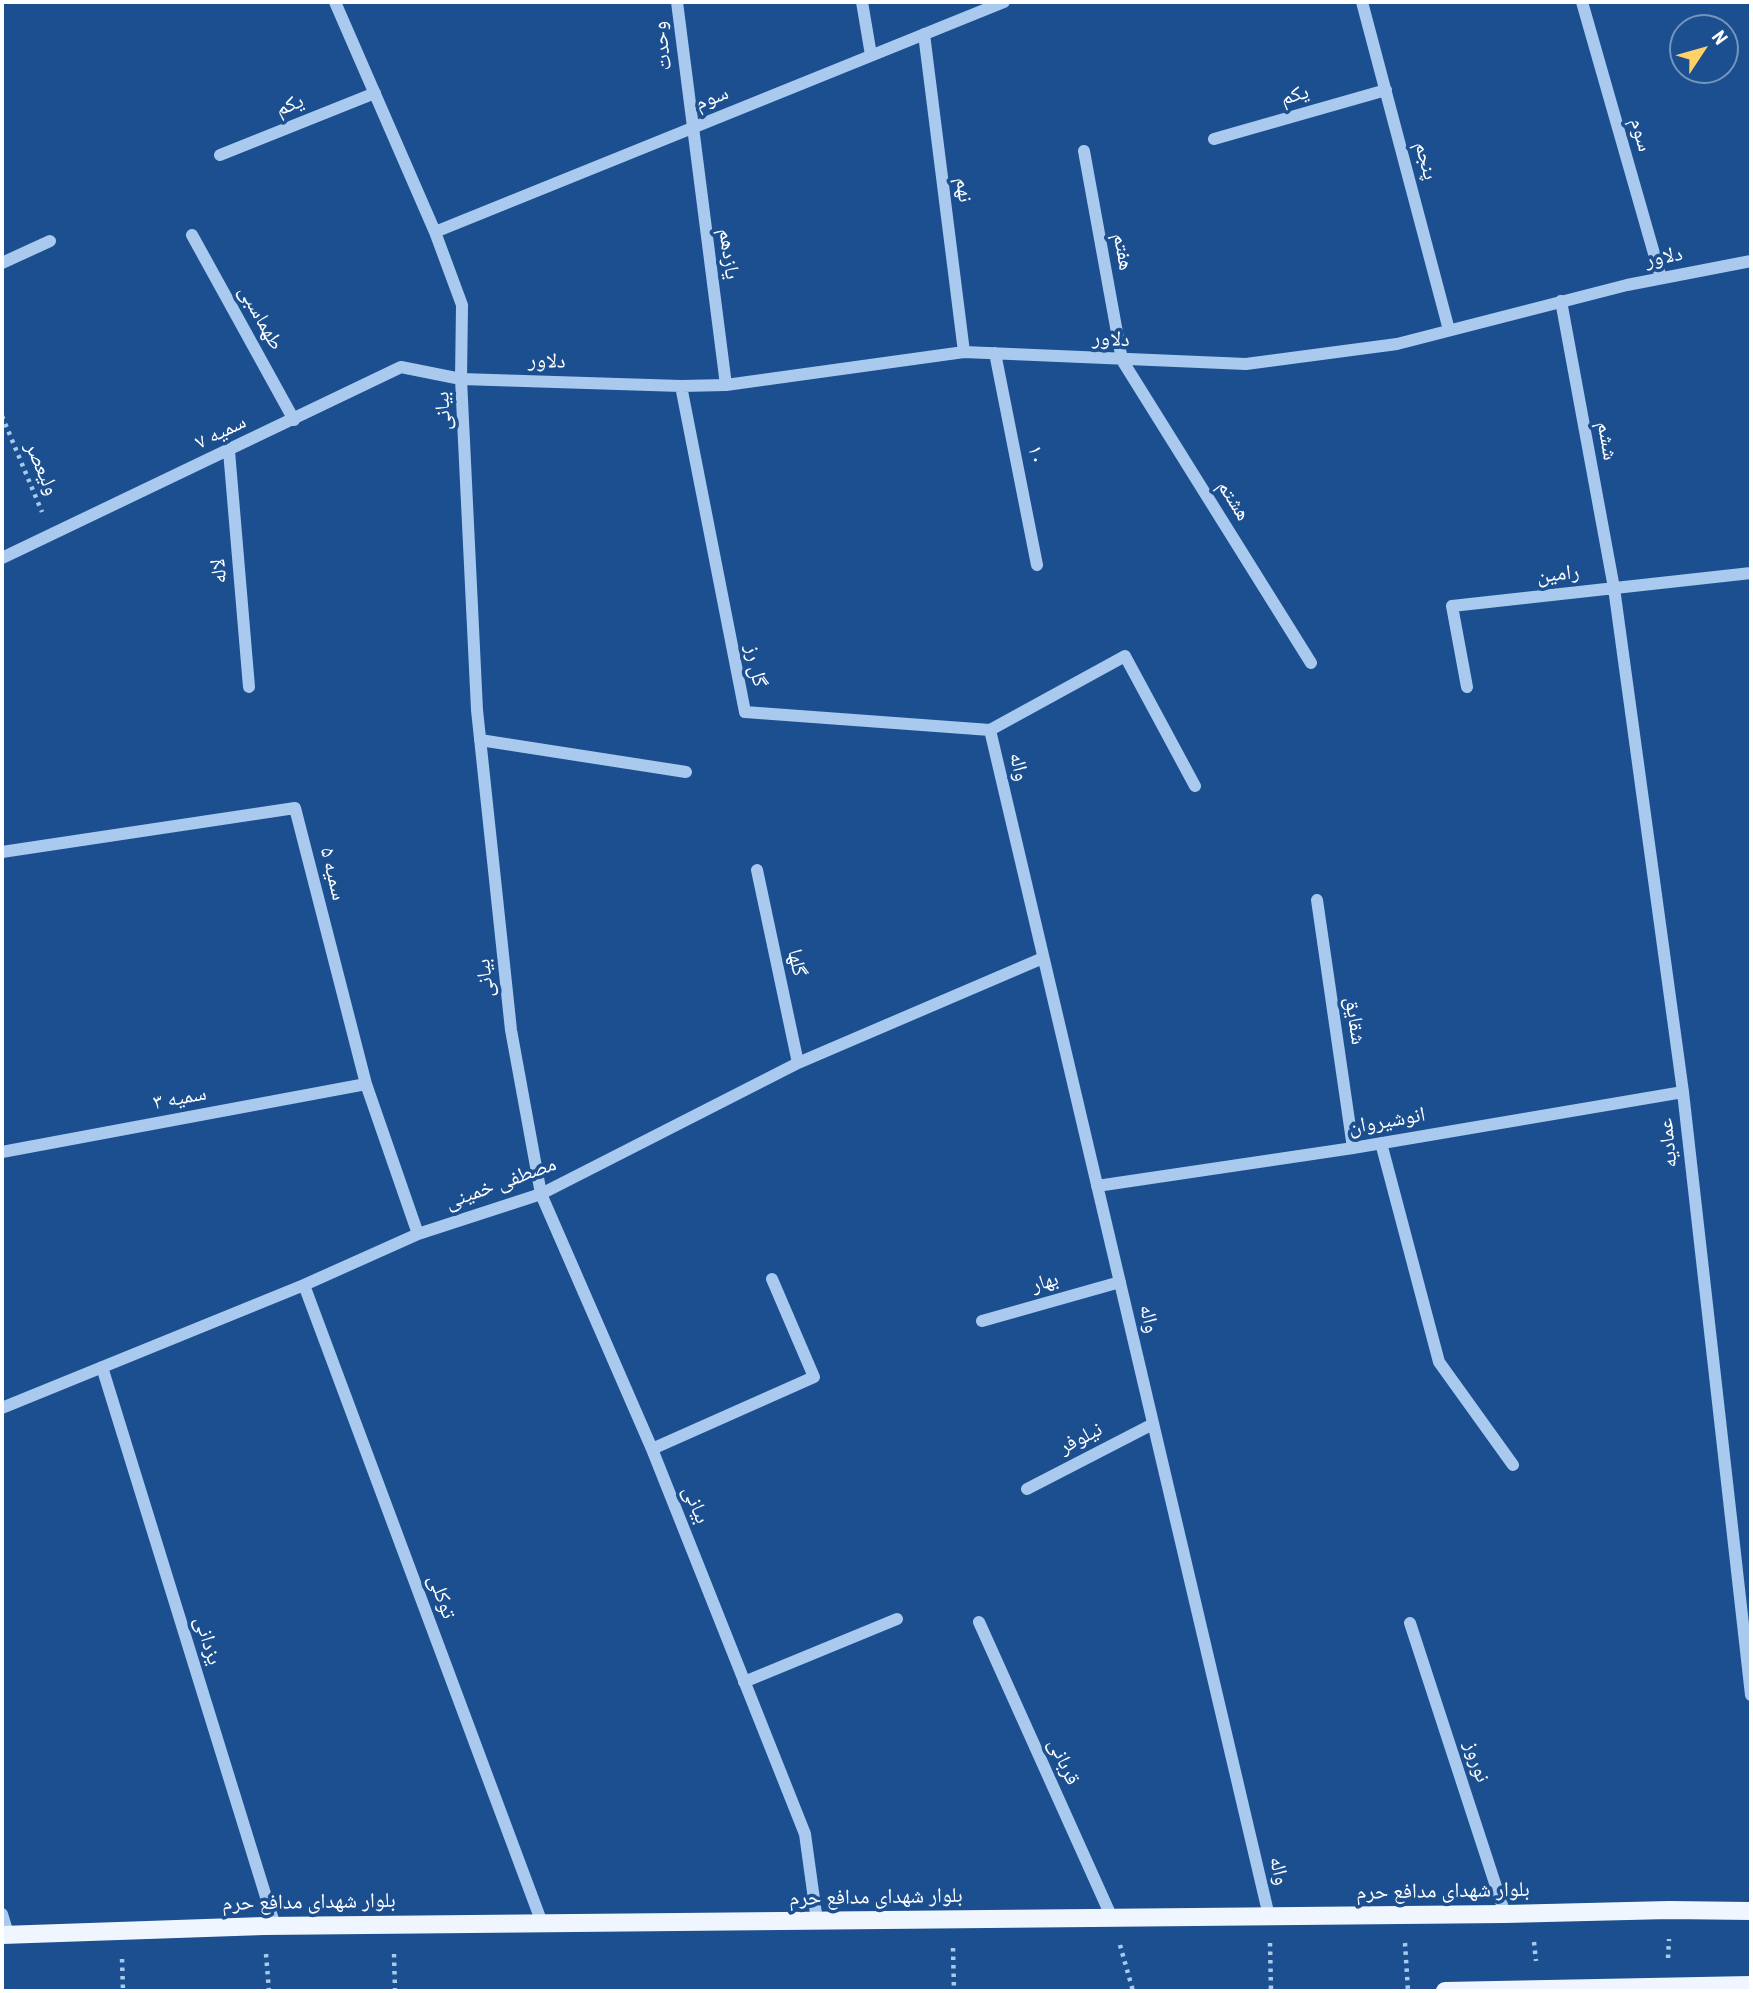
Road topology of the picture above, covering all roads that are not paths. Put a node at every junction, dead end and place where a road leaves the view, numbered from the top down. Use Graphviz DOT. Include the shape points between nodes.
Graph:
graph roads {
  1 [pos="335,2"];
  2 [pos="677,2"];
  3 [pos="862,2"];
  4 [pos="1004,2"];
  5 [pos="1362,2"];
  6 [pos="1582,2"];
  7 [pos="924,34"];
  8 [pos="872,55"];
  9 [pos="1386,90"];
  10 [pos="375,93"];
  11 [pos="692,128"];
  12 [pos="1214,139"];
  13 [pos="1084,151"];
  14 [pos="220,156"];
  15 [pos="435,232"];
  16 [pos="192,235"];
  17 [pos="50,241"];
  18 [pos="3,259"];
  19 [pos="1751,261"];
  20 [pos="1661,278"];
  21 [pos="1561,301"];
  22 [pos="1449,330"];
  23 [pos="964,352"];
  24 [pos="995,353"];
  25 [pos="1122,360"];
  26 [pos="461,379"];
  27 [pos="726,385"];
  28 [pos="681,386"];
  29 [pos="294,420"];
  30 [pos="229,451"];
  31 [pos="2,558"];
  32 [pos="1037,565"];
  33 [pos="1751,573"];
  34 [pos="1614,588"];
  35 [pos="1311,663"];
  36 [pos="249,687"];
  37 [pos="1467,687"];
  38 [pos="990,730"];
  39 [pos="480,740"];
  40 [pos="686,772"];
  41 [pos="1195,786"];
  42 [pos="2,852"];
  43 [pos="757,870"];
  44 [pos="1317,900"];
  45 [pos="1043,958"];
  46 [pos="798,1063"];
  47 [pos="366,1084"];
  48 [pos="1683,1092"];
  49 [pos="1381,1143"];
  50 [pos="1353,1148"];
  51 [pos="2,1152"];
  52 [pos="1097,1186"];
  53 [pos="541,1194"];
  54 [pos="418,1234"];
  55 [pos="772,1279"];
  56 [pos="1119,1282"];
  57 [pos="304,1284"];
  58 [pos="982,1321"];
  59 [pos="102,1367"];
  60 [pos="2,1409"];
  61 [pos="1153,1424"];
  62 [pos="652,1449"];
  63 [pos="1513,1465"];
  64 [pos="1027,1489"];
  65 [pos="897,1619"];
  66 [pos="979,1622"];
  67 [pos="1410,1623"];
  68 [pos="744,1682"];
  69 [pos="1751,1695"];
  70 [pos="1751,1911"];
  71 [pos="2,1914"];
  72 [pos="1505,1914"];
  73 [pos="1269,1916"];
  74 [pos="1112,1918"];
  75 [pos="817,1921"];
  76 [pos="542,1923"];
  77 [pos="270,1926"];
  78 [pos="5,1935"];
  79 [pos="1751,1985"];
  80 [pos="1668,1989"];
  81 [pos="1538,1990"];
  82 [pos="1445,1991"];
  1 -- 10 [label="street, بیانی"];
  2 -- 11 [label="street, وحدت"];
  3 -- 8 [label="street"];
  4 -- 7 [label="street, سوم"];
  5 -- 9 [label="street, پنجم"];
  6 -- 20 [label="street, سوم"];
  7 -- 8 [label="street, سوم"];
  7 -- 23 [label="street, نهم"];
  8 -- 11 [label="street, سوم"];
  9 -- 12 [label="street, یکم"];
  9 -- 22 [label="street, پنجم"];
  10 -- 14 [label="street, یکم"];
  10 -- 15 [label="street, بیانی"];
  11 -- 15 [label="street, سوم"];
  11 -- 27 [label="street, یازدهم"];
  13 -- 25 [label="street, هفتم"];
  15 -- 26 [label="street, بیانی" via="462,305"];
  16 -- 29 [label="street, طهماسبی"];
  17 -- 18 [label="street"];
  19 -- 20 [label="street, دلاور"];
  20 -- 21 [label="street, دلاور"];
  21 -- 22 [label="street, دلاور"];
  21 -- 34 [label="street, ششم"];
  22 -- 25 [label="street, دلاور" via="1397,344 1246,364"];
  23 -- 24 [label="street, دلاور"];
  23 -- 27 [label="street, دلاور"];
  24 -- 25 [label="street, دلاور"];
  24 -- 32 [label="street, ۱۰"];
  25 -- 35 [label="street, هشتم"];
  26 -- 28 [label="street, دلاور"];
  26 -- 29 [label="street, سمیه ۷" via="401,367"];
  26 -- 39 [label="street, بیانی"];
  27 -- 28 [label="street, دلاور"];
  28 -- 38 [label="street, گل رز" via="744,712"];
  29 -- 30 [label="street, سمیه ۷"];
  30 -- 31 [label="street, سمیه ۷"];
  30 -- 36 [label="street, لاله"];
  33 -- 34 [label="street, رامین"];
  34 -- 37 [label="street, رامین" via="1452,606"];
  34 -- 48 [label="street, عمادیه"];
  38 -- 41 [label="street" via="1125,656"];
  38 -- 45 [label="street, واله"];
  39 -- 40 [label="street"];
  39 -- 53 [label="street, بیانی" via="511,1030"];
  42 -- 47 [label="street, سمیه ۵" via="295,808"];
  43 -- 46 [label="street, گلها"];
  44 -- 50 [label="street, شقایق"];
  45 -- 46 [label="street, مصطفی خمینی"];
  45 -- 52 [label="street, واله"];
  46 -- 53 [label="street, مصطفی خمینی"];
  47 -- 51 [label="street, سمیه ۳"];
  47 -- 54 [label="street, سمیه ۵"];
  48 -- 49 [label="street, انوشیروان"];
  48 -- 69 [label="street, عمادیه"];
  49 -- 50 [label="street, انوشیروان"];
  49 -- 63 [label="street" via="1439,1362"];
  50 -- 52 [label="street, انوشیروان"];
  52 -- 56 [label="street, واله"];
  53 -- 54 [label="street, مصطفی خمینی"];
  53 -- 62 [label="street, بیانی"];
  54 -- 57 [label="street, مصطفی خمینی"];
  55 -- 62 [label="street" via="814,1377"];
  56 -- 58 [label="street, بهار"];
  56 -- 61 [label="street, واله"];
  57 -- 59 [label="street, مصطفی خمینی"];
  57 -- 76 [label="street, توکلی"];
  59 -- 60 [label="street, مصطفی خمینی"];
  59 -- 77 [label="street, یزدانی"];
  61 -- 64 [label="street, نیلوفر"];
  61 -- 73 [label="street, واله"];
  62 -- 68 [label="street, بیانی"];
  65 -- 68 [label="street"];
  66 -- 74 [label="street, قربانی"];
  67 -- 72 [label="street, نوروز"];
  68 -- 75 [label="street, بیانی" via="804,1834"];
  70 -- 72 [label="main road, بلوار شهدای مدافع حرم"];
  71 -- 78 [label="street"];
  72 -- 73 [label="main road, بلوار شهدای مدافع حرم"];
  73 -- 74 [label="main road, بلوار شهدای مدافع حرم"];
  74 -- 75 [label="main road, بلوار شهدای مدافع حرم"];
  75 -- 76 [label="main road, بلوار شهدای مدافع حرم"];
  76 -- 77 [label="main road, بلوار شهدای مدافع حرم"];
  77 -- 78 [label="main road, بلوار شهدای مدافع حرم"];
  79 -- 80 [label="main road"];
  80 -- 81 [label="main road"];
  81 -- 82 [label="main road"];
}
